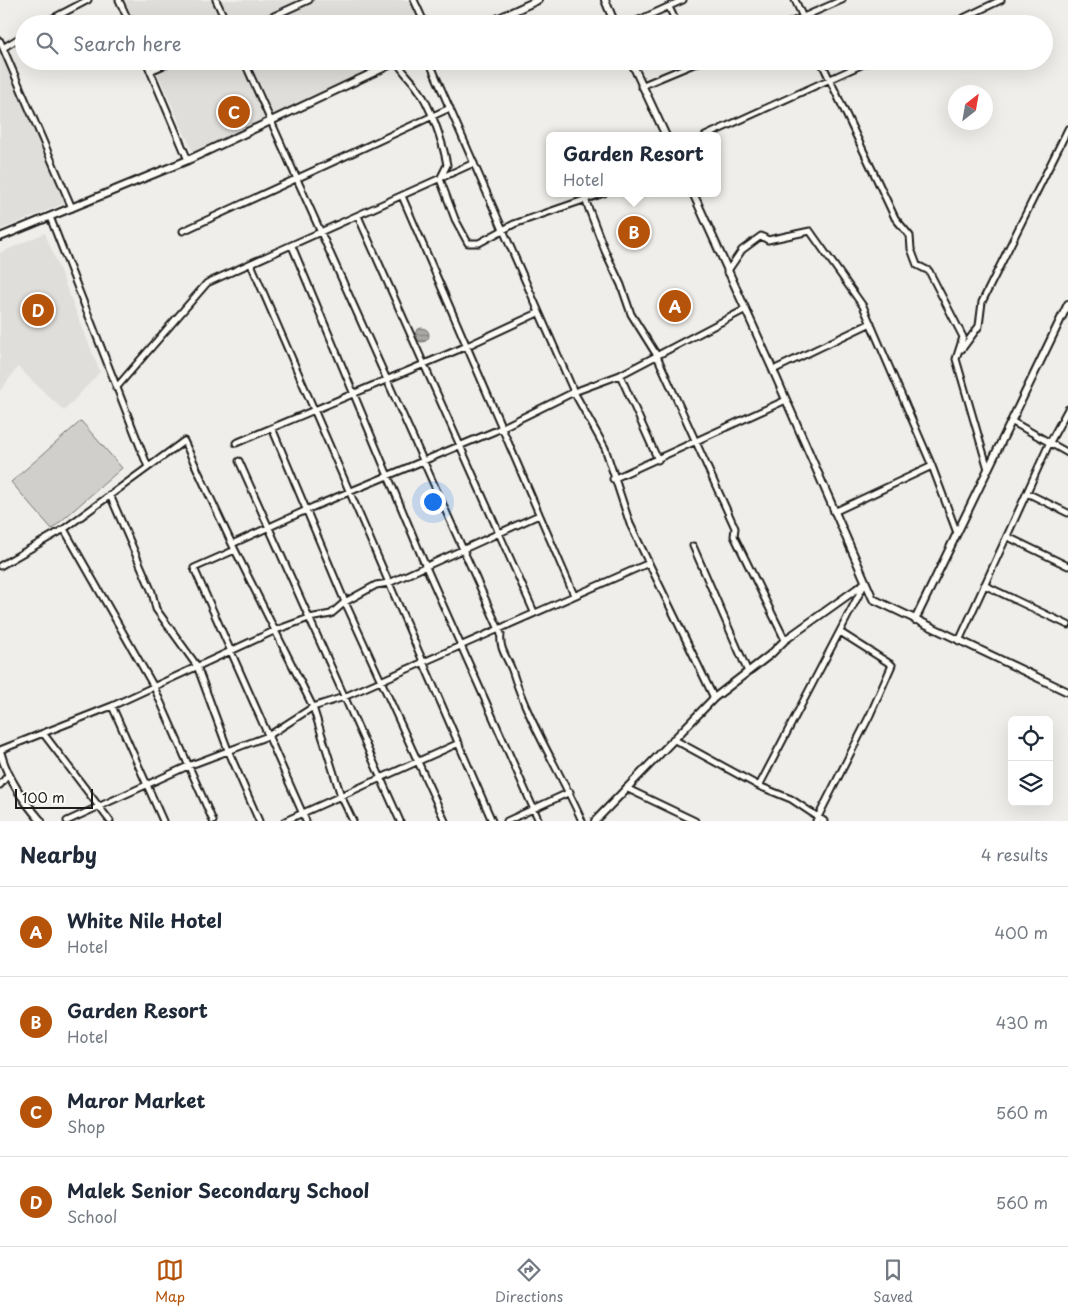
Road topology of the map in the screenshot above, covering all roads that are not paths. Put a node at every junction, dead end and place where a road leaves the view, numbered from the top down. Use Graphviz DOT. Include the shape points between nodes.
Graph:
graph roads {
  1 [pos="88,0"];
  2 [pos="119,0"];
  3 [pos="216,0"];
  4 [pos="309,0"];
  5 [pos="414,0"];
  6 [pos="538,0"];
  7 [pos="605,0"];
  8 [pos="683,0"];
  9 [pos="795,0"];
  10 [pos="842,0"];
  11 [pos="1002,0"];
  12 [pos="669,7"];
  13 [pos="59,15"];
  14 [pos="126,15"];
  15 [pos="223,15"];
  16 [pos="276,15"];
  17 [pos="421,15"];
  18 [pos="506,15"];
  19 [pos="611,15"];
  20 [pos="651,15"];
  21 [pos="673,15"];
  22 [pos="802,15"];
  23 [pos="808,15"];
  24 [pos="970,15"];
  25 [pos="0,41"];
  26 [pos="15,41"];
  27 [pos="3,48"];
  28 [pos="154,70"];
  29 [pos="248,70"];
  30 [pos="380,70"];
  31 [pos="402,70"];
  32 [pos="433,70"];
  33 [pos="635,70"];
  34 [pos="677,70"];
  35 [pos="824,70"];
  36 [pos="851,70"];
  37 [pos="150,72"];
  38 [pos="828,81"];
  39 [pos="641,86"];
  40 [pos="450,108"];
  41 [pos="432,116"];
  42 [pos="270,120"];
  43 [pos="1068,129"];
  44 [pos="664,132"];
  45 [pos="714,132"];
  46 [pos="188,160"];
  47 [pos="474,163"];
  48 [pos="296,179"];
  49 [pos="440,179"];
  50 [pos="402,196"];
  51 [pos="591,197"];
  52 [pos="695,197"];
  53 [pos="585,199"];
  54 [pos="72,208"];
  55 [pos="358,216"];
  56 [pos="50,217"];
  57 [pos="504,229"];
  58 [pos="183,231"];
  59 [pos="320,233"];
  60 [pos="0,236"];
  61 [pos="292,246"];
  62 [pos="251,264"];
  63 [pos="728,272"];
  64 [pos="1068,304"];
  65 [pos="744,310"];
  66 [pos="538,313"];
  67 [pos="871,324"];
  68 [pos="467,346"];
  69 [pos="656,354"];
  70 [pos="956,359"];
  71 [pos="424,364"];
  72 [pos="773,370"];
  73 [pos="620,375"];
  74 [pos="386,380"];
  75 [pos="116,388"];
  76 [pos="574,392"];
  77 [pos="354,394"];
  78 [pos="786,400"];
  79 [pos="1068,409"];
  80 [pos="315,410"];
  81 [pos="1011,421"];
  82 [pos="272,428"];
  83 [pos="502,428"];
  84 [pos="696,442"];
  85 [pos="236,443"];
  86 [pos="1049,444"];
  87 [pos="461,445"];
  88 [pos="1068,452"];
  89 [pos="658,460"];
  90 [pos="239,461"];
  91 [pos="422,462"];
  92 [pos="932,466"];
  93 [pos="148,467"];
  94 [pos="988,469"];
  95 [pos="389,475"];
  96 [pos="614,479"];
  97 [pos="350,491"];
  98 [pos="1027,493"];
  99 [pos="110,495"];
  100 [pos="307,509"];
  101 [pos="834,512"];
  102 [pos="1068,513"];
  103 [pos="540,515"];
  104 [pos="268,526"];
  105 [pos="64,528"];
  106 [pos="500,534"];
  107 [pos="957,534"];
  108 [pos="1008,537"];
  109 [pos="232,544"];
  110 [pos="693,546"];
  111 [pos="235,550"];
  112 [pos="463,551"];
  113 [pos="649,563"];
  114 [pos="0,566"];
  115 [pos="1068,566"];
  116 [pos="426,567"];
  117 [pos="390,583"];
  118 [pos="865,583"];
  119 [pos="984,585"];
  120 [pos="574,595"];
  121 [pos="345,602"];
  122 [pos="534,612"];
  123 [pos="309,618"];
  124 [pos="915,620"];
  125 [pos="1068,625"];
  126 [pos="498,628"];
  127 [pos="276,630"];
  128 [pos="840,632"];
  129 [pos="785,640"];
  130 [pos="959,641"];
  131 [pos="460,645"];
  132 [pos="231,653"];
  133 [pos="423,661"];
  134 [pos="197,666"];
  135 [pos="748,672"];
  136 [pos="381,680"];
  137 [pos="154,687"];
  138 [pos="1068,692"];
  139 [pos="344,696"];
  140 [pos="714,698"];
  141 [pos="112,706"];
  142 [pos="313,707"];
  143 [pos="43,733"];
  144 [pos="268,736"];
  145 [pos="673,740"];
  146 [pos="459,743"];
  147 [pos="0,750"];
  148 [pos="228,750"];
  149 [pos="417,762"];
  150 [pos="188,766"];
  151 [pos="8,775"];
  152 [pos="381,778"];
  153 [pos="0,785"];
  154 [pos="148,785"];
  155 [pos="758,786"];
  156 [pos="626,788"];
  157 [pos="570,792"];
  158 [pos="341,796"];
  159 [pos="98,807"];
  160 [pos="533,808"];
  161 [pos="302,813"];
  162 [pos="817,819"];
  163 [pos="40,821"];
  164 [pos="67,821"];
  165 [pos="110,821"];
  166 [pos="163,821"];
  167 [pos="213,821"];
  168 [pos="259,821"];
  169 [pos="285,821"];
  170 [pos="306,821"];
  171 [pos="352,821"];
  172 [pos="400,821"];
  173 [pos="444,821"];
  174 [pos="492,821"];
  175 [pos="507,821"];
  176 [pos="539,821"];
  177 [pos="582,821"];
  178 [pos="595,821"];
  179 [pos="695,821"];
  180 [pos="824,821"];
  1 -- 13 [label="street"];
  2 -- 14 [label="street"];
  3 -- 15 [label="street"];
  4 -- 16 [label="street"];
  5 -- 17 [label="street"];
  6 -- 18 [label="street"];
  7 -- 19 [label="street"];
  8 -- 12 [label="street"];
  9 -- 22 [label="street"];
  10 -- 23 [label="street"];
  11 -- 24 [label="street"];
  12 -- 20 [label="street"];
  12 -- 21 [label="street"];
  25 -- 27 [label="street"];
  26 -- 27 [label="street"];
  27 -- 54 [label="street"];
  28 -- 37 [label="street"];
  29 -- 42 [label="street"];
  30 -- 42 [label="street"];
  31 -- 41 [label="street" via="416,86"];
  32 -- 40 [label="street"];
  33 -- 39 [label="street"];
  34 -- 39 [label="street"];
  35 -- 38 [label="street"];
  36 -- 38 [label="street"];
  37 -- 46 [label="street"];
  38 -- 45 [label="street"];
  38 -- 70 [label="street" via="895,218 910,236 917,265 929,271 964,336"];
  39 -- 44 [label="street"];
  40 -- 41 [label="street"];
  40 -- 47 [label="street"];
  41 -- 48 [label="street"];
  41 -- 49 [label="street" via="447,165"];
  42 -- 46 [label="street"];
  42 -- 48 [label="street"];
  43 -- 70 [label="street" via="982,302 979,326"];
  46 -- 54 [label="street"];
  47 -- 49 [label="street"];
  47 -- 57 [label="street"];
  48 -- 58 [label="street"];
  48 -- 59 [label="street"];
  49 -- 50 [label="street"];
  49 -- 57 [label="street" via="468,243 479,243"];
  50 -- 55 [label="street"];
  50 -- 68 [label="street"];
  51 -- 53 [label="street"];
  52 -- 63 [label="street"];
  53 -- 57 [label="street"];
  53 -- 69 [label="street" via="631,314"];
  54 -- 56 [label="street"];
  55 -- 59 [label="street"];
  55 -- 71 [label="street"];
  56 -- 60 [label="street"];
  56 -- 75 [label="street"];
  57 -- 66 [label="street"];
  59 -- 61 [label="street"];
  59 -- 74 [label="street"];
  61 -- 62 [label="street"];
  61 -- 77 [label="street"];
  62 -- 75 [label="street" via="207,283"];
  62 -- 80 [label="street"];
  63 -- 65 [label="street"];
  63 -- 67 [label="street" via="742,250 760,236 768,240 810,231 863,306"];
  64 -- 81 [label="street"];
  65 -- 69 [label="street"];
  65 -- 72 [label="street"];
  66 -- 68 [label="street"];
  66 -- 76 [label="street"];
  67 -- 72 [label="street"];
  67 -- 92 [label="street"];
  68 -- 71 [label="street"];
  68 -- 83 [label="street"];
  69 -- 73 [label="street"];
  69 -- 84 [label="street"];
  70 -- 94 [label="street"];
  71 -- 74 [label="street"];
  71 -- 87 [label="street"];
  72 -- 78 [label="street"];
  73 -- 76 [label="street"];
  73 -- 89 [label="street"];
  74 -- 77 [label="street"];
  74 -- 91 [label="street"];
  75 -- 93 [label="street"];
  76 -- 83 [label="street"];
  76 -- 96 [label="street" via="600,438"];
  77 -- 80 [label="street"];
  77 -- 95 [label="street"];
  78 -- 84 [label="street"];
  78 -- 101 [label="street"];
  79 -- 86 [label="street"];
  80 -- 82 [label="street"];
  80 -- 97 [label="street"];
  81 -- 86 [label="street"];
  81 -- 94 [label="street"];
  82 -- 85 [label="street"];
  82 -- 100 [label="street"];
  83 -- 87 [label="street"];
  83 -- 103 [label="street"];
  84 -- 89 [label="street"];
  84 -- 129 [label="street" via="735,528 734,536"];
  86 -- 88 [label="street"];
  86 -- 98 [label="street"];
  87 -- 91 [label="street"];
  87 -- 106 [label="street"];
  89 -- 96 [label="street"];
  90 -- 104 [label="street"];
  91 -- 95 [label="street"];
  91 -- 112 [label="street"];
  92 -- 101 [label="street"];
  92 -- 107 [label="street"];
  93 -- 99 [label="street"];
  93 -- 109 [label="street" via="184,441"];
  94 -- 107 [label="street"];
  95 -- 97 [label="street"];
  95 -- 116 [label="street"];
  96 -- 113 [label="street" via="630,524"];
  97 -- 100 [label="street"];
  97 -- 117 [label="street"];
  98 -- 102 [label="street"];
  98 -- 108 [label="street"];
  99 -- 105 [label="street"];
  99 -- 134 [label="street" via="152,592 156,609"];
  100 -- 104 [label="street"];
  100 -- 121 [label="street"];
  101 -- 118 [label="street"];
  103 -- 106 [label="street"];
  103 -- 120 [label="street"];
  104 -- 109 [label="street"];
  104 -- 123 [label="street"];
  105 -- 114 [label="street"];
  105 -- 137 [label="street"];
  106 -- 112 [label="street"];
  106 -- 122 [label="street"];
  107 -- 124 [label="street"];
  108 -- 115 [label="street"];
  108 -- 119 [label="street"];
  109 -- 111 [label="street"];
  110 -- 135 [label="street"];
  111 -- 127 [label="street"];
  111 -- 132 [label="street" via="194,568"];
  112 -- 116 [label="street"];
  112 -- 126 [label="street"];
  113 -- 120 [label="street"];
  113 -- 140 [label="street"];
  116 -- 117 [label="street"];
  116 -- 131 [label="street"];
  117 -- 121 [label="street" via="376,585"];
  117 -- 133 [label="street"];
  118 -- 124 [label="street" via="873,599"];
  118 -- 128 [label="street"];
  118 -- 129 [label="street"];
  119 -- 125 [label="street"];
  119 -- 130 [label="street"];
  120 -- 122 [label="street"];
  121 -- 123 [label="street" via="331,614"];
  121 -- 136 [label="street"];
  122 -- 126 [label="street"];
  123 -- 127 [label="street"];
  123 -- 139 [label="street"];
  124 -- 130 [label="street"];
  126 -- 131 [label="street"];
  126 -- 157 [label="street" via="501,634 499,645 526,710"];
  127 -- 132 [label="street"];
  127 -- 142 [label="street"];
  128 -- 155 [label="street"];
  128 -- 162 [label="street" via="892,665"];
  129 -- 135 [label="street"];
  130 -- 138 [label="street"];
  131 -- 133 [label="street"];
  131 -- 160 [label="street"];
  132 -- 134 [label="street"];
  132 -- 144 [label="street"];
  133 -- 136 [label="street"];
  133 -- 146 [label="street"];
  134 -- 137 [label="street"];
  134 -- 148 [label="street"];
  135 -- 140 [label="street"];
  136 -- 139 [label="street"];
  136 -- 149 [label="street"];
  137 -- 141 [label="street"];
  137 -- 150 [label="street"];
  139 -- 142 [label="street"];
  139 -- 152 [label="street"];
  140 -- 145 [label="street"];
  141 -- 143 [label="street"];
  141 -- 154 [label="street"];
  142 -- 144 [label="street"];
  142 -- 158 [label="street"];
  143 -- 147 [label="street"];
  143 -- 159 [label="street"];
  144 -- 148 [label="street"];
  144 -- 161 [label="street"];
  145 -- 155 [label="street"];
  145 -- 156 [label="street"];
  146 -- 149 [label="street"];
  146 -- 174 [label="street"];
  147 -- 151 [label="street"];
  148 -- 150 [label="street"];
  148 -- 168 [label="street"];
  149 -- 152 [label="street"];
  149 -- 173 [label="street"];
  150 -- 154 [label="street"];
  150 -- 167 [label="street"];
  151 -- 153 [label="street"];
  151 -- 163 [label="street"];
  152 -- 158 [label="street"];
  152 -- 172 [label="street"];
  154 -- 159 [label="street"];
  154 -- 166 [label="street"];
  155 -- 162 [label="street" via="791,799"];
  156 -- 178 [label="street"];
  156 -- 179 [label="street"];
  157 -- 160 [label="street"];
  157 -- 177 [label="street"];
  158 -- 161 [label="street"];
  158 -- 171 [label="street"];
  159 -- 164 [label="street"];
  159 -- 165 [label="street"];
  160 -- 175 [label="street"];
  160 -- 176 [label="street"];
  161 -- 169 [label="street"];
  161 -- 170 [label="street"];
  162 -- 180 [label="street"];
}
